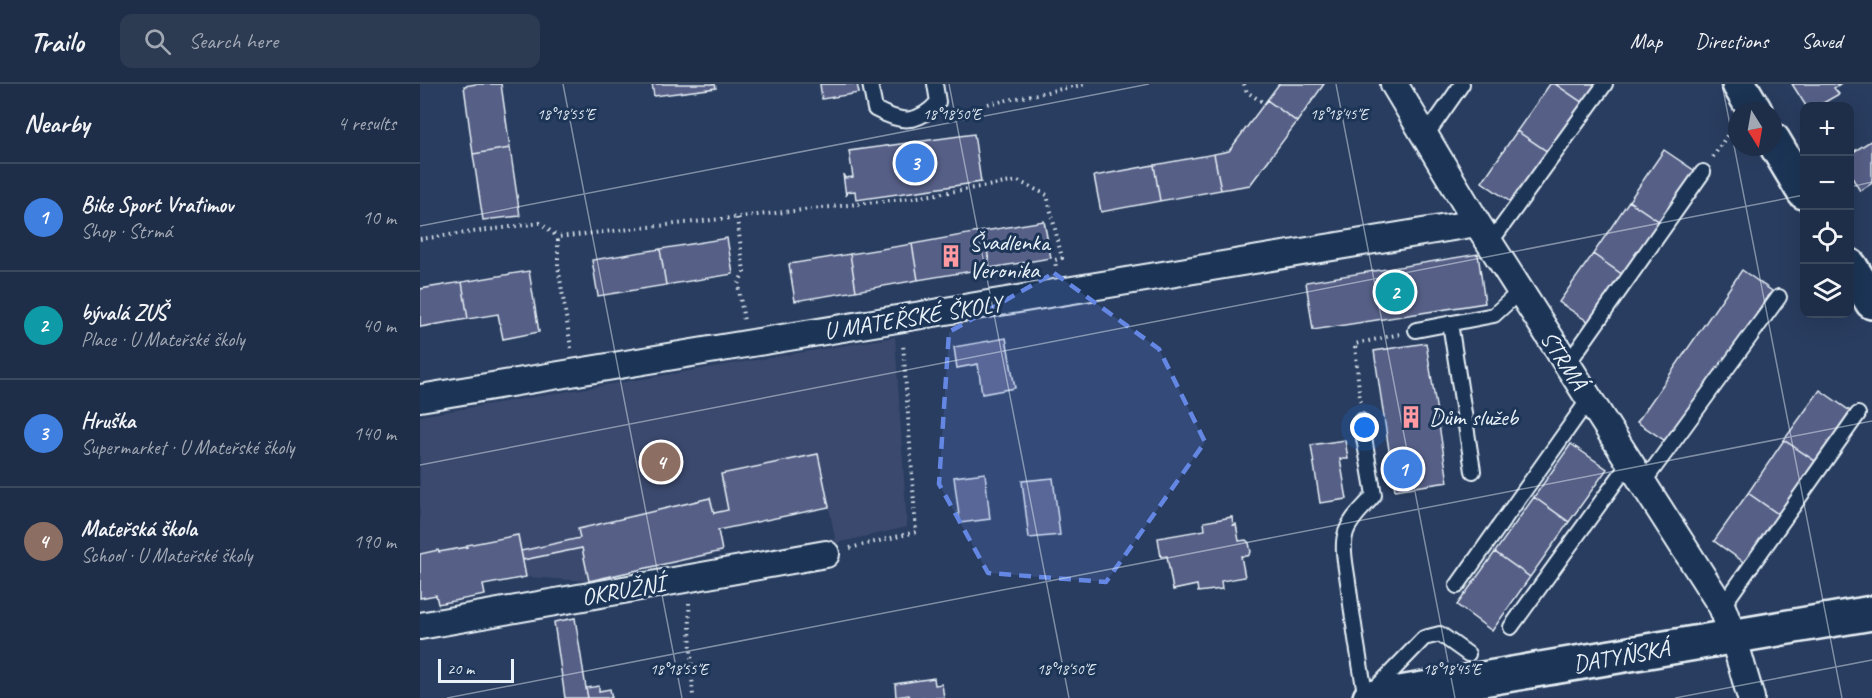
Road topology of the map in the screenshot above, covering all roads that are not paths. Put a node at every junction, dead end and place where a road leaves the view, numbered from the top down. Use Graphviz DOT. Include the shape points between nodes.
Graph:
graph roads {
  1 [pos="870,84"];
  2 [pos="935,84"];
  3 [pos="1394,84"];
  4 [pos="1462,84"];
  5 [pos="1605,84"];
  6 [pos="1739,84"];
  7 [pos="1750,102"];
  8 [pos="1425,137"];
  9 [pos="1782,155"];
  10 [pos="1703,172"];
  11 [pos="1800,185"];
  12 [pos="1484,233"];
  13 [pos="1854,273"];
  14 [pos="1520,291"];
  15 [pos="1779,297"];
  16 [pos="1872,302"];
  17 [pos="1450,323"];
  18 [pos="1416,330"];
  19 [pos="1567,365"];
  20 [pos="420,398"];
  21 [pos="1589,399"];
  22 [pos="1858,414"];
  23 [pos="1361,421"];
  24 [pos="1473,471"];
  25 [pos="1636,472"];
  26 [pos="826,554"];
  27 [pos="1457,586"];
  28 [pos="1872,613"];
  29 [pos="1727,622"];
  30 [pos="420,626"];
  31 [pos="1511,627"];
  32 [pos="1466,678"];
  33 [pos="1368,698"];
  34 [pos="1751,698"];
  1 -- 2 [label="lane" via="875,109 907,120 928,113 938,102"];
  3 -- 8 [label="street, STRMÁ"];
  4 -- 8 [label="lane"];
  5 -- 12 [label="lane"];
  6 -- 7 [label="main road"];
  8 -- 12 [label="street, STRMÁ"];
  9 -- 11 [label="main road"];
  10 -- 19 [label="lane"];
  12 -- 14 [label="street, STRMÁ"];
  12 -- 20 [label="street, U MATEŘSKÉ ŠKOLY" via="1062,292"];
  13 -- 16 [label="main road"];
  14 -- 17 [label="lane" via="1494,315"];
  14 -- 19 [label="street, STRMÁ"];
  15 -- 25 [label="lane"];
  17 -- 18 [label="lane"];
  17 -- 24 [label="lane"];
  19 -- 21 [label="street, STRMÁ"];
  21 -- 25 [label="street, STRMÁ"];
  21 -- 27 [label="lane"];
  22 -- 29 [label="lane"];
  23 -- 33 [label="lane" via="1374,495 1351,520 1345,534 1345,556 1357,652"];
  25 -- 29 [label="street, STRMÁ"];
  25 -- 31 [label="lane"];
  26 -- 30 [label="street, OKRUŽNÍ"];
  28 -- 29 [label="main road, DATYŇSKÁ"];
  29 -- 32 [label="main road, DATYŇSKÁ"];
  29 -- 34 [label="street, STRMÁ"];
  32 -- 33 [label="main road, DATYŇSKÁ"];
  32 -- 33 [label="lane" via="1440,634 1424,638"];
}
